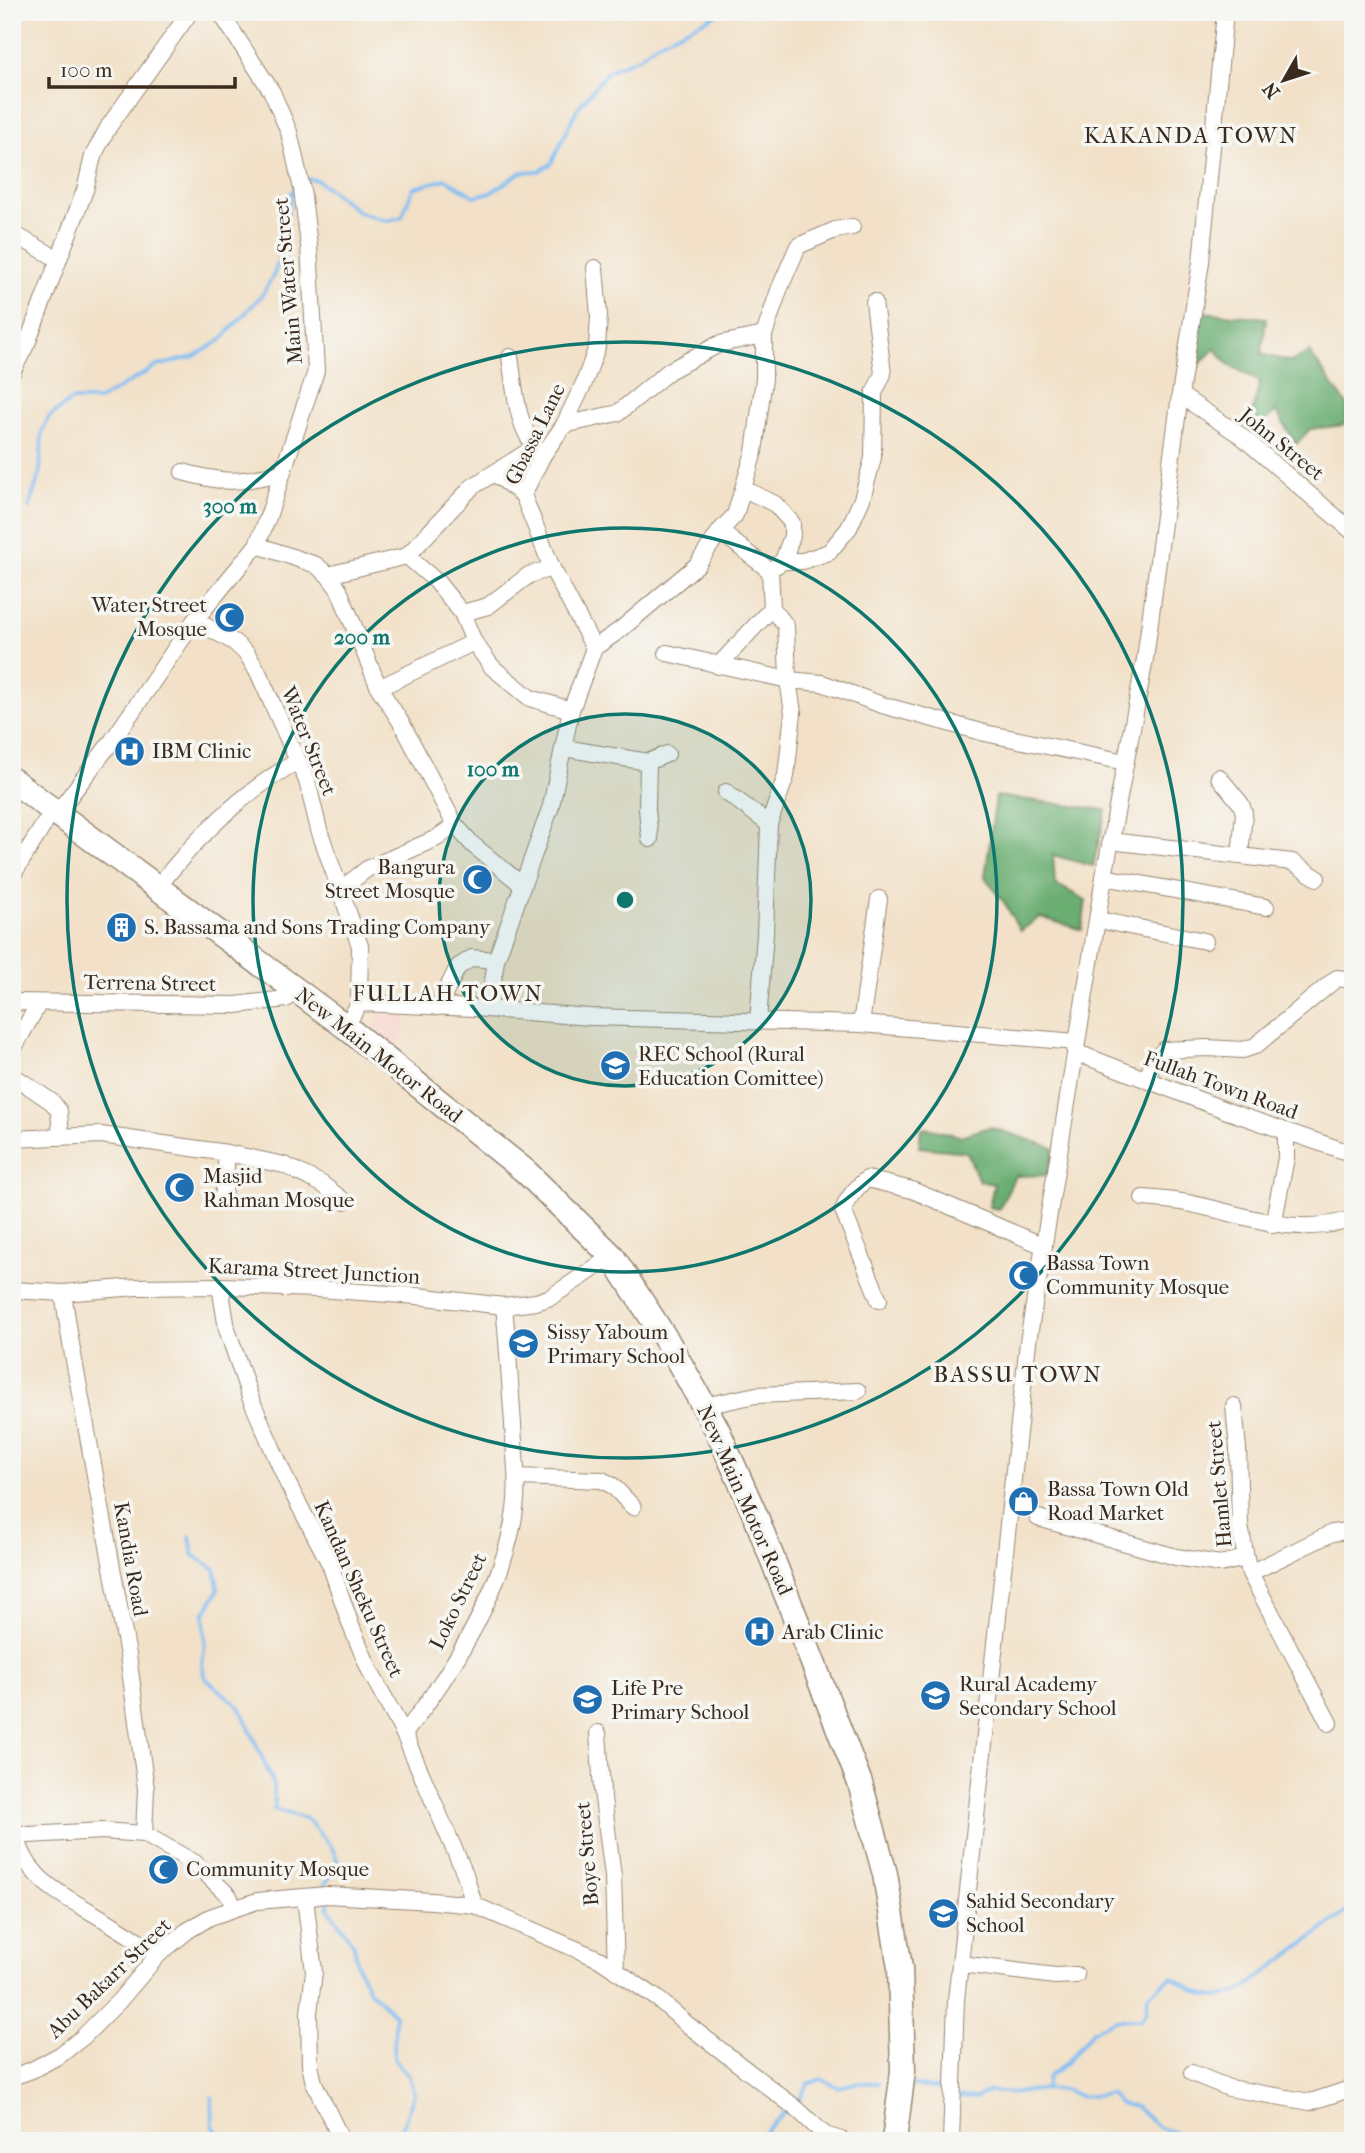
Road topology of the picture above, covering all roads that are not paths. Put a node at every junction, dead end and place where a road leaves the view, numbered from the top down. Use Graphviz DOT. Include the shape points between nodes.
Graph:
graph roads {
  1 [pos="190,12"];
  2 [pos="220,12"];
  3 [pos="1225,12"];
  4 [pos="852,227"];
  5 [pos="12,233"];
  6 [pos="58,259"];
  7 [pos="595,268"];
  8 [pos="874,302"];
  9 [pos="764,335"];
  10 [pos="510,357"];
  11 [pos="12,372"];
  12 [pos="1180,395"];
  13 [pos="564,425"];
  14 [pos="539,451"];
  15 [pos="183,472"];
  16 [pos="281,473"];
  17 [pos="494,473"];
  18 [pos="744,489"];
  19 [pos="523,495"];
  20 [pos="720,531"];
  21 [pos="1353,532"];
  22 [pos="257,545"];
  23 [pos="408,556"];
  24 [pos="776,566"];
  25 [pos="552,568"];
  26 [pos="328,575"];
  27 [pos="772,608"];
  28 [pos="463,613"];
  29 [pos="195,620"];
  30 [pos="474,642"];
  31 [pos="594,648"];
  32 [pos="667,653"];
  33 [pos="718,666"];
  34 [pos="788,680"];
  35 [pos="379,688"];
  36 [pos="571,710"];
  37 [pos="564,748"];
  38 [pos="667,754"];
  39 [pos="298,761"];
  40 [pos="648,762"];
  41 [pos="1125,762"];
  42 [pos="1219,778"];
  43 [pos="12,780"];
  44 [pos="726,792"];
  45 [pos="12,800"];
  46 [pos="51,818"];
  47 [pos="769,824"];
  48 [pos="455,825"];
  49 [pos="650,839"];
  50 [pos="1110,841"];
  51 [pos="1240,856"];
  52 [pos="12,876"];
  53 [pos="1104,877"];
  54 [pos="1317,878"];
  55 [pos="522,884"];
  56 [pos="157,888"];
  57 [pos="340,890"];
  58 [pos="880,899"];
  59 [pos="1266,907"];
  60 [pos="1098,920"];
  61 [pos="1205,941"];
  62 [pos="496,960"];
  63 [pos="1353,980"];
  64 [pos="286,999"];
  65 [pos="12,1002"];
  66 [pos="39,1003"];
  67 [pos="359,1003"];
  68 [pos="438,1007"];
  69 [pos="489,1009"];
  70 [pos="758,1021"];
  71 [pos="861,1024"];
  72 [pos="346,1027"];
  73 [pos="1076,1047"];
  74 [pos="12,1051"];
  75 [pos="12,1075"];
  76 [pos="1147,1080"];
  77 [pos="1286,1132"];
  78 [pos="61,1136"];
  79 [pos="12,1139"];
  80 [pos="227,1153"];
  81 [pos="1353,1154"];
  82 [pos="1143,1198"];
  83 [pos="223,1200"];
  84 [pos="344,1200"];
  85 [pos="1353,1219"];
  86 [pos="1273,1225"];
  87 [pos="1044,1245"];
  88 [pos="602,1263"];
  89 [pos="220,1286"];
  90 [pos="12,1290"];
  91 [pos="64,1293"];
  92 [pos="879,1300"];
  93 [pos="504,1306"];
  94 [pos="858,1391"];
  95 [pos="704,1406"];
  96 [pos="1234,1406"];
  97 [pos="517,1477"];
  98 [pos="633,1507"];
  99 [pos="1038,1518"];
  100 [pos="1353,1530"];
  101 [pos="1248,1566"];
  102 [pos="1329,1723"];
  103 [pos="598,1733"];
  104 [pos="404,1734"];
  105 [pos="14,1833"];
  106 [pos="144,1834"];
  107 [pos="306,1898"];
  108 [pos="474,1905"];
  109 [pos="234,1908"];
  110 [pos="159,1954"];
  111 [pos="961,1964"];
  112 [pos="616,1971"];
  113 [pos="1076,1975"];
  114 [pos="1192,2073"];
  115 [pos="12,2077"];
  116 [pos="1353,2088"];
  117 [pos="342,2141"];
  118 [pos="844,2141"];
  119 [pos="883,2141"];
  120 [pos="894,2141"];
  121 [pos="951,2141"];
  1 -- 6 [label="street" via="108,126"];
  2 -- 16 [label="street, Main Water Street" via="272,92 289,132 302,188 316,371"];
  3 -- 12 [label="street" via="1201,262"];
  4 -- 9 [label="street" via="798,246"];
  5 -- 6 [label="street"];
  6 -- 11 [label="street"];
  7 -- 13 [label="street, Gbassa Lane" via="597,347"];
  8 -- 24 [label="street" via="883,374 874,393 873,458 862,499 849,528 829,552"];
  9 -- 13 [label="street" via="719,344 669,372 618,413"];
  9 -- 18 [label="street" via="764,379"];
  10 -- 14 [label="street" via="520,416"];
  12 -- 21 [label="street, John Street" via="1240,435"];
  12 -- 41 [label="street" via="1145,659"];
  13 -- 14 [label="street, Gbassa Lane"];
  14 -- 17 [label="street"];
  14 -- 19 [label="street, Gbassa Lane"];
  15 -- 16 [label="street" via="218,482"];
  16 -- 22 [label="street, Main Water Street"];
  17 -- 19 [label="street"];
  17 -- 23 [label="street" via="472,487"];
  18 -- 20 [label="street" via="735,515"];
  18 -- 24 [label="street" via="775,504 792,523 792,537"];
  19 -- 25 [label="street, Gbassa Lane"];
  20 -- 24 [label="street"];
  20 -- 31 [label="street" via="697,565"];
  22 -- 26 [label="street" via="316,565"];
  22 -- 29 [label="street, Main Water Street"];
  23 -- 26 [label="street"];
  23 -- 28 [label="street"];
  24 -- 27 [label="street"];
  25 -- 28 [label="street" via="529,575 488,606"];
  25 -- 31 [label="street, Gbassa Lane"];
  26 -- 35 [label="street" via="339,590"];
  27 -- 33 [label="street"];
  27 -- 34 [label="street" via="786,626"];
  28 -- 30 [label="street"];
  29 -- 39 [label="street, Water Street" via="247,654"];
  29 -- 46 [label="street, Main Water Street" via="112,741"];
  30 -- 35 [label="street"];
  30 -- 36 [label="street" via="492,667 530,698"];
  31 -- 36 [label="street"];
  32 -- 33 [label="street"];
  33 -- 34 [label="street"];
  34 -- 41 [label="street" via="822,683 985,733"];
  34 -- 47 [label="street" via="791,740 786,776"];
  35 -- 48 [label="street"];
  36 -- 37 [label="street"];
  37 -- 40 [label="street"];
  37 -- 55 [label="street" via="551,806"];
  38 -- 40 [label="street"];
  39 -- 56 [label="street" via="228,810"];
  39 -- 57 [label="street, Water Street"];
  40 -- 49 [label="street"];
  41 -- 50 [label="street"];
  42 -- 51 [label="street" via="1244,813"];
  43 -- 46 [label="highway, New Main Motor Road"];
  44 -- 47 [label="street"];
  45 -- 46 [label="highway, New Main Motor Road"];
  46 -- 52 [label="street, Main Water Street"];
  46 -- 56 [label="highway, New Main Motor Road"];
  46 -- 64 [label="highway, New Main Motor Road" via="166,914"];
  47 -- 70 [label="street"];
  48 -- 55 [label="street"];
  48 -- 57 [label="street" via="367,869"];
  50 -- 51 [label="street"];
  50 -- 53 [label="street"];
  51 -- 54 [label="street" via="1292,862"];
  53 -- 59 [label="street"];
  53 -- 60 [label="street"];
  55 -- 62 [label="street"];
  56 -- 72 [label="highway, New Main Motor Road"];
  57 -- 67 [label="street, Water Street" via="360,946"];
  58 -- 71 [label="street"];
  60 -- 61 [label="street"];
  60 -- 73 [label="street"];
  62 -- 68 [label="street" via="465,961"];
  62 -- 69 [label="street"];
  63 -- 76 [label="street" via="1337,978 1255,1046 1164,1050 1153,1061"];
  64 -- 66 [label="street, Terrena Street" via="236,1005"];
  64 -- 88 [label="highway, New Main Motor Road" via="434,1109 518,1179"];
  65 -- 66 [label="street, Terrena Street"];
  66 -- 74 [label="street"];
  67 -- 68 [label="street, Fullah Town Road"];
  67 -- 72 [label="street, Water Street"];
  68 -- 69 [label="street, Fullah Town Road"];
  69 -- 70 [label="street, Fullah Town Road"];
  70 -- 71 [label="street, Fullah Town Road"];
  71 -- 73 [label="street, Fullah Town Road"];
  72 -- 95 [label="highway, New Main Motor Road" via="525,1171 612,1256"];
  73 -- 76 [label="street, Fullah Town Road"];
  73 -- 87 [label="street"];
  75 -- 78 [label="street" via="52,1102 59,1111"];
  76 -- 77 [label="street, Fullah Town Road"];
  77 -- 81 [label="street, Fullah Town Road"];
  77 -- 86 [label="street" via="1286,1158"];
  78 -- 79 [label="street"];
  78 -- 80 [label="street" via="101,1135"];
  80 -- 83 [label="street"];
  80 -- 84 [label="street" via="284,1165"];
  82 -- 86 [label="street" via="1181,1202"];
  85 -- 86 [label="street" via="1296,1227"];
  87 -- 92 [label="street" via="912,1190 867,1179 843,1210"];
  87 -- 111 [label="street" via="1028,1342"];
  88 -- 93 [label="street, Karama Street Junction" via="551,1297"];
  88 -- 119 [label="highway, New Main Motor Road" via="658,1346 707,1434 746,1521 849,1786 875,1875 890,1969 892,2070"];
  89 -- 91 [label="street, Karama Street Junction"];
  89 -- 93 [label="street, Karama Street Junction" via="418,1296"];
  89 -- 104 [label="street, Kandan Sheku Street" via="227,1329 250,1397 330,1564 370,1671"];
  90 -- 91 [label="street, Karama Street Junction"];
  91 -- 106 [label="street, Kandia Road" via="128,1655 146,1789"];
  93 -- 97 [label="street, Loko Street"];
  94 -- 95 [label="street" via="756,1395"];
  95 -- 120 [label="highway, New Main Motor Road" via="797,1618 860,1783 885,1874 900,1968 903,2071"];
  96 -- 101 [label="street, Hamlet Street" via="1240,1526"];
  97 -- 98 [label="street" via="602,1480"];
  97 -- 104 [label="street, Loko Street" via="515,1511 504,1556 487,1599 435,1695"];
  99 -- 101 [label="street" via="1176,1557"];
  100 -- 101 [label="street" via="1332,1533"];
  101 -- 102 [label="street, Hamlet Street"];
  103 -- 112 [label="street, Boye Street" via="613,1876"];
  104 -- 108 [label="street, Kandan Sheku Street"];
  105 -- 106 [label="street"];
  105 -- 110 [label="street" via="19,1851 39,1878"];
  106 -- 109 [label="street" via="195,1863 229,1896"];
  107 -- 108 [label="street, Abu Bakarr Street" via="327,1895"];
  107 -- 109 [label="street, Abu Bakarr Street" via="257,1901"];
  107 -- 117 [label="street" via="314,1972 310,2065"];
  108 -- 112 [label="street, Abu Bakarr Street" via="599,1959"];
  109 -- 110 [label="street, Abu Bakarr Street" via="209,1917"];
  110 -- 115 [label="street, Abu Bakarr Street" via="83,2037 60,2055"];
  111 -- 113 [label="street"];
  111 -- 121 [label="street"];
  112 -- 118 [label="street, Abu Bakarr Street" via="825,2135"];
  114 -- 116 [label="street" via="1229,2088 1310,2102"];
}
